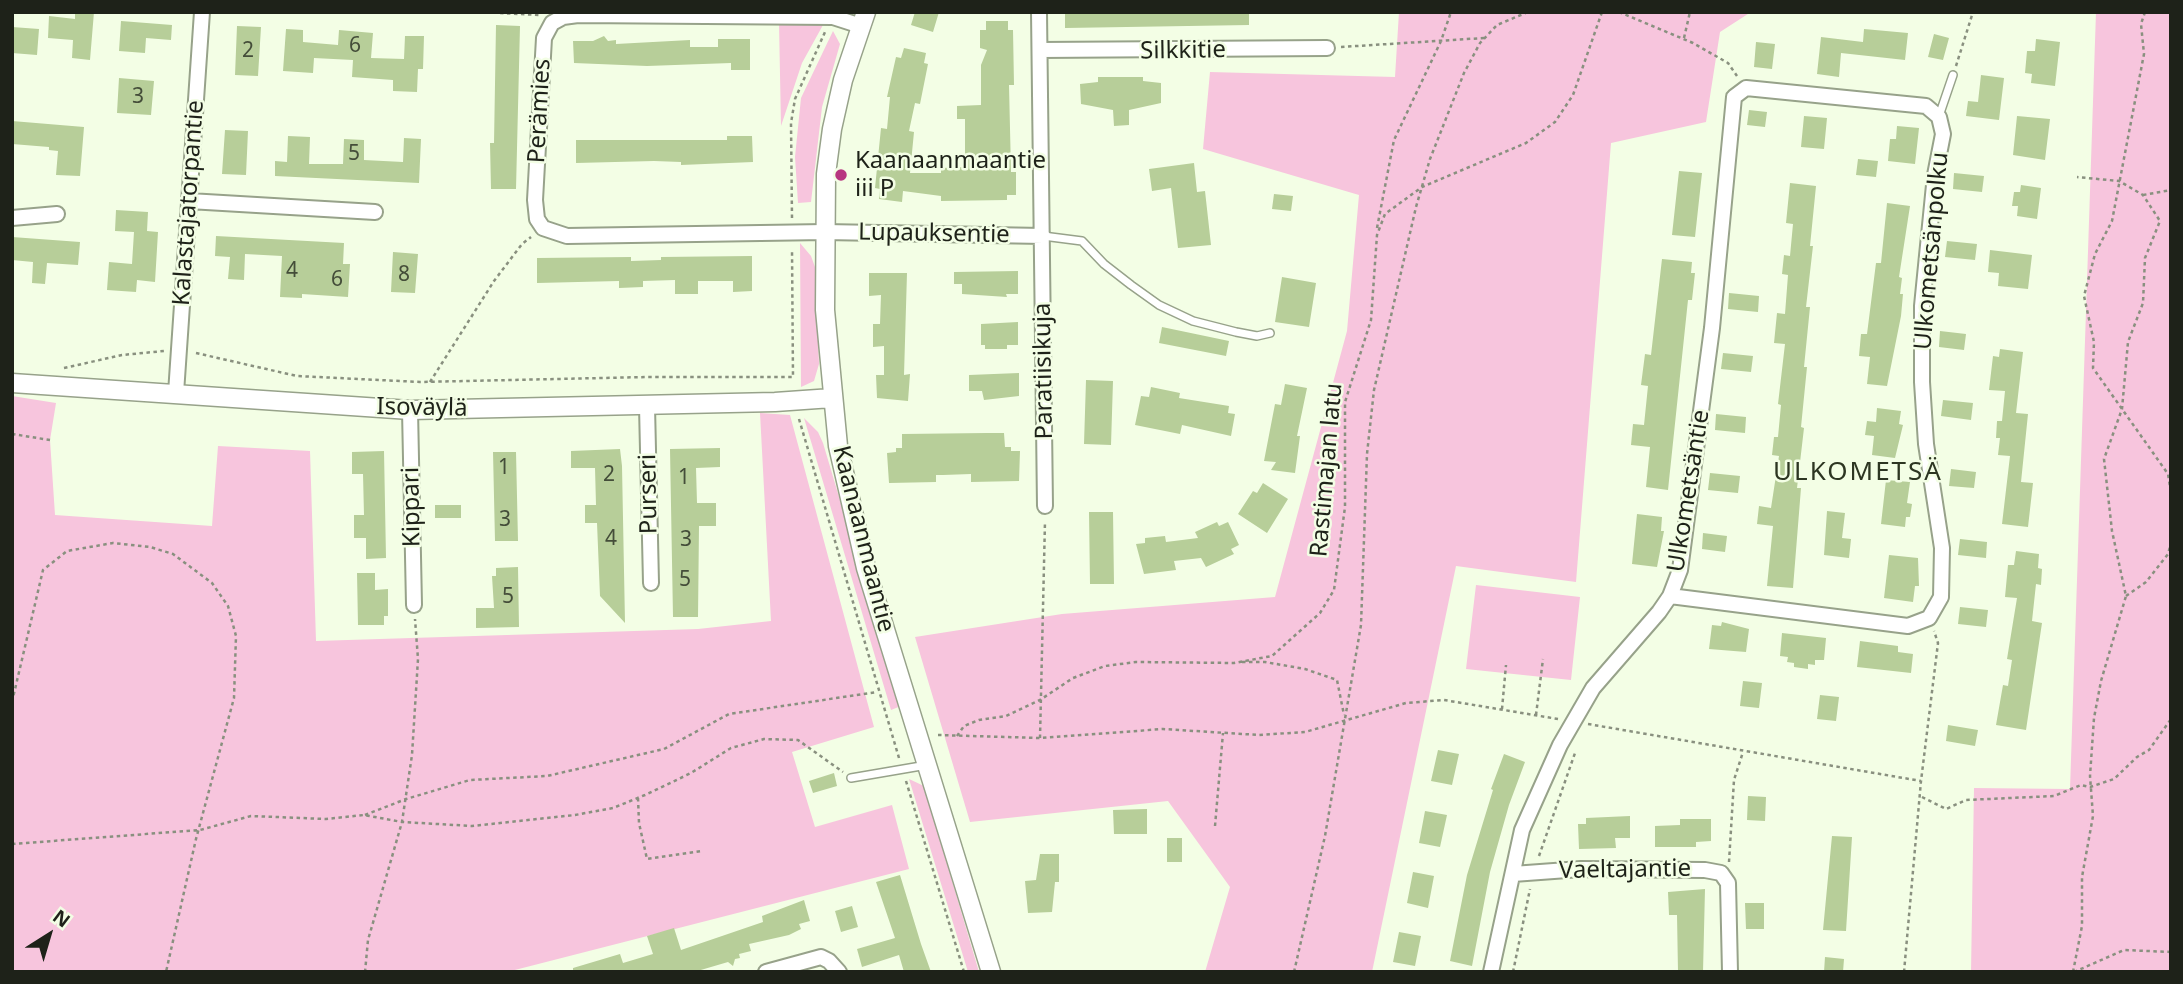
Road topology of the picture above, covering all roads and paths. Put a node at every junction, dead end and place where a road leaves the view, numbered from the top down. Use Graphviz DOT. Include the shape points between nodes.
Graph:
graph roads {
  1 [pos="202,12"];
  2 [pos="479,12"];
  3 [pos="1039,12"];
  4 [pos="1451,12"];
  5 [pos="1528,12"];
  6 [pos="1602,12"];
  7 [pos="1619,12"];
  8 [pos="1690,12"];
  9 [pos="1973,12"];
  10 [pos="2145,12"];
  11 [pos="563,17"];
  12 [pos="833,17"];
  13 [pos="864,19"];
  14 [pos="1484,38"];
  15 [pos="1684,38"];
  16 [pos="1441,41"];
  17 [pos="1327,48"];
  18 [pos="1040,50"];
  19 [pos="1953,75"];
  20 [pos="1740,92"];
  21 [pos="1938,117"];
  22 [pos="2077,177"];
  23 [pos="2119,181"];
  24 [pos="1422,187"];
  25 [pos="2171,190"];
  26 [pos="2143,195"];
  27 [pos="189,201"];
  28 [pos="375,212"];
  29 [pos="57,214"];
  30 [pos="12,218"];
  31 [pos="542,228"];
  32 [pos="825,232"];
  33 [pos="792,233"];
  34 [pos="1377,235"];
  35 [pos="1043,236"];
  36 [pos="1270,333"];
  37 [pos="179,351"];
  38 [pos="61,369"];
  39 [pos="793,377"];
  40 [pos="430,382"];
  41 [pos="12,383"];
  42 [pos="176,393"];
  43 [pos="832,398"];
  44 [pos="795,400"];
  45 [pos="647,406"];
  46 [pos="2122,409"];
  47 [pos="410,410"];
  48 [pos="12,434"];
  49 [pos="50,440"];
  50 [pos="2171,493"];
  51 [pos="1045,506"];
  52 [pos="2171,543"];
  53 [pos="651,583"];
  54 [pos="1670,596"];
  55 [pos="2126,596"];
  56 [pos="414,605"];
  57 [pos="1929,618"];
  58 [pos="1543,659"];
  59 [pos="1234,663"];
  60 [pos="1506,665"];
  61 [pos="877,692"];
  62 [pos="1040,700"];
  63 [pos="12,702"];
  64 [pos="1502,709"];
  65 [pos="1536,715"];
  66 [pos="1344,718"];
  67 [pos="2171,719"];
  68 [pos="1572,722"];
  69 [pos="1590,724"];
  70 [pos="1223,733"];
  71 [pos="1585,733"];
  72 [pos="938,735"];
  73 [pos="957,736"];
  74 [pos="1040,738"];
  75 [pos="1577,750"];
  76 [pos="1743,752"];
  77 [pos="928,764"];
  78 [pos="902,769"];
  79 [pos="851,778"];
  80 [pos="1921,781"];
  81 [pos="2091,787"];
  82 [pos="1922,797"];
  83 [pos="638,798"];
  84 [pos="406,799"];
  85 [pos="364,816"];
  86 [pos="402,822"];
  87 [pos="1215,827"];
  88 [pos="200,830"];
  89 [pos="12,844"];
  90 [pos="701,850"];
  91 [pos="1535,872"];
  92 [pos="1721,873"];
  93 [pos="1513,874"];
  94 [pos="2171,952"];
  95 [pos="166,972"];
  96 [pos="365,972"];
  97 [pos="766,972"];
  98 [pos="839,972"];
  99 [pos="964,972"];
  100 [pos="991,972"];
  101 [pos="1294,972"];
  102 [pos="1491,972"];
  103 [pos="1513,972"];
  104 [pos="1730,972"];
  105 [pos="1904,972"];
  106 [pos="2073,972"];
  1 -- 27 [label="street, Kalastajatorpantie"];
  2 -- 11 [label="path"];
  3 -- 18 [label="street, Paratiisikuja"];
  4 -- 16 [label="path"];
  5 -- 14 [label="path" via="1497,25"];
  6 -- 24 [label="path, Rastimajan latu" via="1573,95 1555,122 1526,143"];
  7 -- 15 [label="path"];
  8 -- 15 [label="path"];
  9 -- 19 [label="path"];
  10 -- 23 [label="path" via="2141,24 2144,54"];
  11 -- 12 [label="street"];
  11 -- 31 [label="street, Perämies" via="552,23 544,38 535,200"];
  12 -- 13 [label="street"];
  12 -- 33 [label="path" via="795,99"];
  13 -- 32 [label="street, Kaanaanmaantie" via="832,129"];
  14 -- 16 [label="path"];
  14 -- 24 [label="path" via="1464,72"];
  15 -- 20 [label="path" via="1728,62 1739,79"];
  16 -- 17 [label="path"];
  16 -- 34 [label="path" via="1394,140"];
  17 -- 18 [label="street, Silkkitie"];
  18 -- 35 [label="street, Paratiisikuja"];
  19 -- 21 [label="lane"];
  20 -- 21 [label="street, Ulkometsänpolku" via="1746,88 1926,106"];
  20 -- 54 [label="street, Ulkometsäntie" via="1734,97 1685,541"];
  21 -- 57 [label="street, Ulkometsänpolku" via="1944,134 1935,175 1922,306 1926,444 1942,548 1941,597"];
  22 -- 23 [label="path"];
  23 -- 26 [label="path"];
  23 -- 46 [label="path" via="2112,221 2095,254 2084,296 2094,342 2093,368"];
  24 -- 34 [label="path, Rastimajan latu" via="1392,206"];
  24 -- 66 [label="path" via="1368,429 1361,625"];
  25 -- 26 [label="path"];
  26 -- 46 [label="path" via="2160,221 2146,258 2143,303 2129,342"];
  27 -- 28 [label="street"];
  27 -- 37 [label="street, Kalastajatorpantie"];
  29 -- 30 [label="street"];
  31 -- 33 [label="street" via="567,236"];
  31 -- 40 [label="path" via="522,244 494,281"];
  32 -- 33 [label="street"];
  32 -- 35 [label="street, Lupauksentie"];
  32 -- 43 [label="street, Kaanaanmaantie"];
  33 -- 39 [label="path"];
  34 -- 59 [label="path, Rastimajan latu" via="1371,320 1345,402 1345,507 1334,590 1320,613 1272,656"];
  35 -- 36 [label="lane" via="1082,241 1140,291 1193,321 1236,332"];
  35 -- 51 [label="street, Paratiisikuja"];
  37 -- 38 [label="path" via="122,355"];
  37 -- 40 [label="path" via="297,376"];
  37 -- 42 [label="street, Kalastajatorpantie"];
  39 -- 40 [label="path"];
  39 -- 44 [label="path"];
  41 -- 42 [label="street, Isoväylä"];
  42 -- 47 [label="street, Isoväylä"];
  43 -- 44 [label="street, Isoväylä"];
  43 -- 77 [label="street, Kaanaanmaantie" via="850,508"];
  44 -- 45 [label="street, Isoväylä"];
  44 -- 61 [label="path"];
  45 -- 47 [label="street, Isoväylä"];
  45 -- 53 [label="street, Purseri"];
  46 -- 50 [label="path" via="2168,474"];
  46 -- 55 [label="path" via="2104,459 2112,531"];
  47 -- 56 [label="street, Kippari"];
  48 -- 49 [label="path"];
  51 -- 62 [label="path"];
  52 -- 55 [label="path" via="2146,582"];
  54 -- 57 [label="street" via="1908,626"];
  54 -- 68 [label="street, Ulkometsäntie" via="1593,688"];
  55 -- 81 [label="path" via="2094,718"];
  56 -- 84 [label="path" via="418,659"];
  57 -- 80 [label="path" via="1938,642"];
  58 -- 65 [label="path"];
  59 -- 62 [label="path, Rastimajan latu" via="1105,666 1073,677"];
  59 -- 66 [label="path" via="1265,662 1337,680"];
  60 -- 64 [label="path"];
  61 -- 78 [label="path"];
  61 -- 84 [label="path" via="729,714 664,749 547,775 470,780"];
  62 -- 73 [label="path, Rastimajan latu" via="1006,716 964,726"];
  62 -- 74 [label="path"];
  63 -- 88 [label="path" via="43,569 51,561 67,551 113,543 173,554 212,583 228,607 236,636 234,698"];
  64 -- 65 [label="path"];
  64 -- 66 [label="path" via="1444,700 1406,703"];
  65 -- 68 [label="path"];
  66 -- 70 [label="path" via="1305,732"];
  66 -- 101 [label="path" via="1325,836"];
  67 -- 81 [label="path" via="2149,750 2114,779"];
  68 -- 69 [label="path"];
  68 -- 93 [label="street, Ulkometsäntie" via="1522,830"];
  69 -- 71 [label="path"];
  69 -- 76 [label="path"];
  70 -- 74 [label="path" via="1163,729"];
  70 -- 87 [label="path"];
  72 -- 73 [label="path"];
  73 -- 74 [label="path"];
  75 -- 91 [label="path" via="1543,837"];
  76 -- 80 [label="path"];
  76 -- 92 [label="path" via="1734,780 1731,860"];
  77 -- 78 [label="lane"];
  77 -- 100 [label="street, Kaanaanmaantie"];
  78 -- 79 [label="lane"];
  78 -- 99 [label="path"];
  79 -- 83 [label="path" via="798,740 764,739 731,748"];
  80 -- 82 [label="path"];
  81 -- 82 [label="path" via="2081,785 2054,796 1966,800 1946,809"];
  81 -- 106 [label="path" via="2093,816"];
  82 -- 105 [label="path"];
  83 -- 86 [label="path" via="613,808 472,826"];
  83 -- 90 [label="path" via="647,859"];
  84 -- 85 [label="path"];
  84 -- 86 [label="path"];
  85 -- 86 [label="path"];
  85 -- 88 [label="path" via="251,816"];
  86 -- 96 [label="path" via="368,940"];
  88 -- 89 [label="path"];
  88 -- 95 [label="path"];
  91 -- 92 [label="street, Vaeltajantie"];
  91 -- 93 [label="street, Vaeltajantie"];
  91 -- 103 [label="path"];
  92 -- 104 [label="street, Vaeltajantie" via="1728,883"];
  93 -- 102 [label="street, Ulkometsäntie"];
  94 -- 106 [label="path" via="2124,950"];
  97 -- 98 [label="street" via="821,957"];
}
